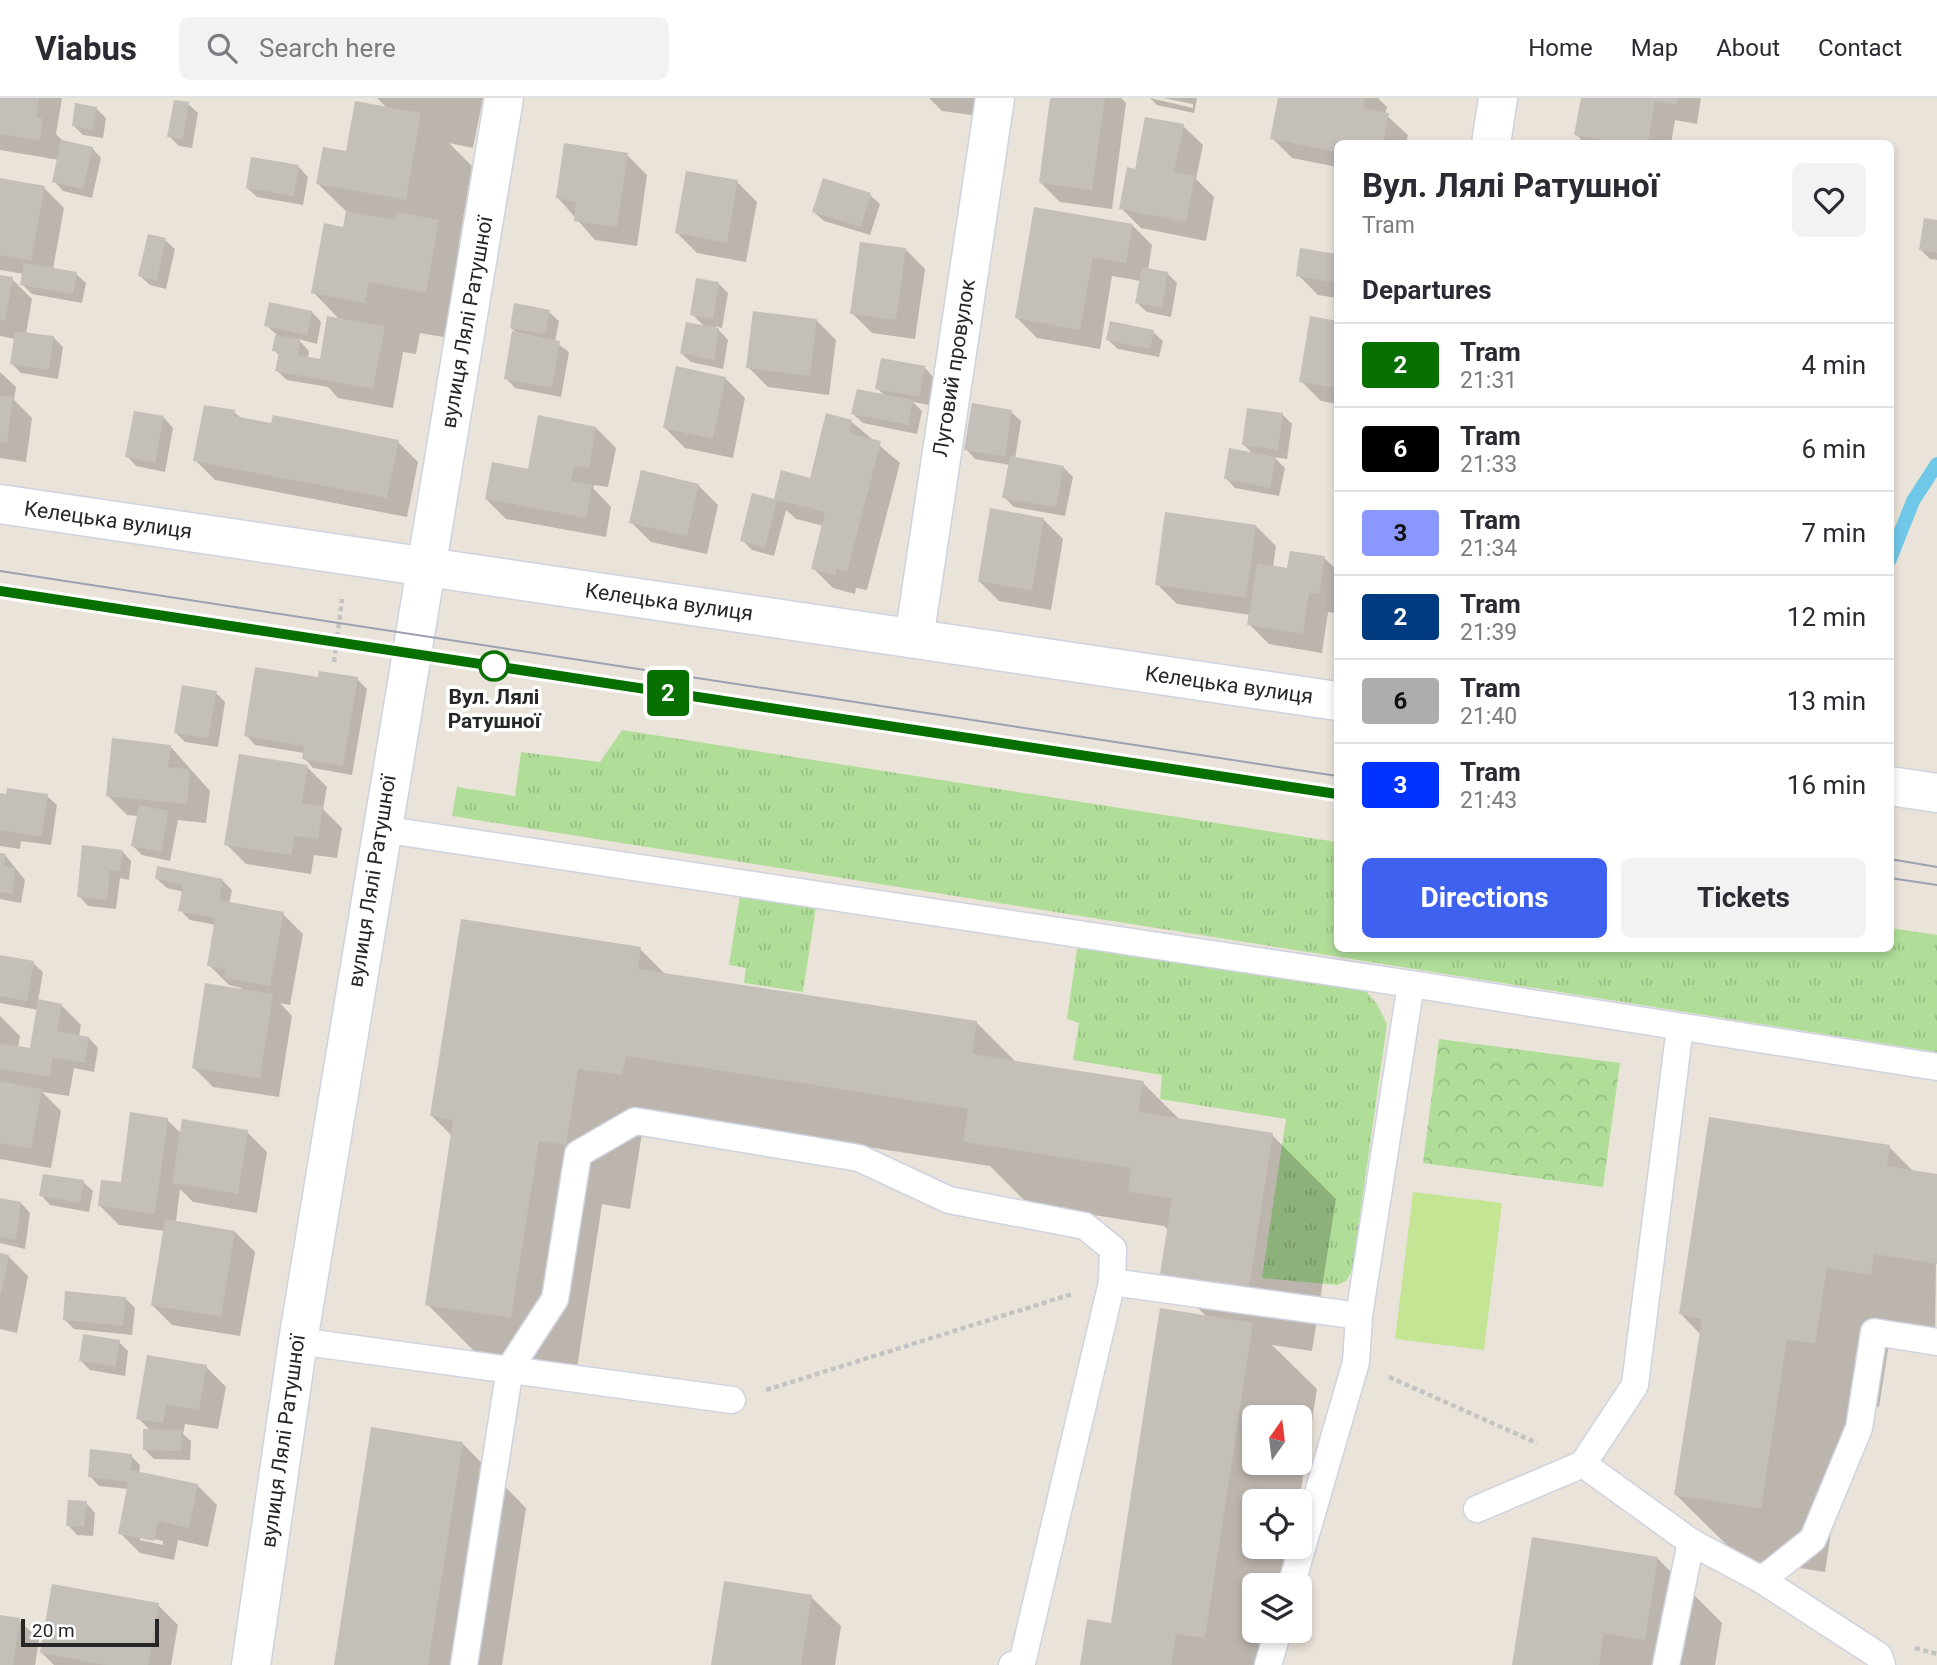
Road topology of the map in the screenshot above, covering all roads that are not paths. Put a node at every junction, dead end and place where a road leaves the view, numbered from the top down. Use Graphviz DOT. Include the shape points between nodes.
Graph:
graph roads {
  1 [pos="504,98"];
  2 [pos="995,98"];
  3 [pos="1498,98"];
  4 [pos="1493,140"];
  5 [pos="0,504"];
  6 [pos="424,566"];
  7 [pos="914,639"];
  8 [pos="1334,701"];
  9 [pos="1894,787"];
  10 [pos="1937,793"];
  11 [pos="381,829"];
  12 [pos="1411,984"];
  13 [pos="1680,1027"];
  14 [pos="1937,1068"];
  15 [pos="1112,1282"];
  16 [pos="1359,1316"];
  17 [pos="298,1341"];
  18 [pos="1937,1342"];
  19 [pos="510,1368"];
  20 [pos="732,1400"];
  21 [pos="1583,1464"];
  22 [pos="1477,1509"];
  23 [pos="1691,1542"];
  24 [pos="1295,1573"];
  25 [pos="1762,1580"];
  26 [pos="1274,1643"];
  27 [pos="251,1665"];
  28 [pos="464,1665"];
  29 [pos="1012,1665"];
  30 [pos="1268,1665"];
  31 [pos="1666,1665"];
  32 [pos="1882,1665"];
  1 -- 6 [label="street, вулиця Лялі Ратушної"];
  2 -- 7 [label="street, Луговий провулок"];
  3 -- 4 [label="street"];
  5 -- 6 [label="street, Келецька вулиця"];
  6 -- 7 [label="street, Келецька вулиця"];
  6 -- 11 [label="street, вулиця Лялі Ратушної"];
  7 -- 8 [label="street, Келецька вулиця"];
  9 -- 10 [label="street"];
  11 -- 12 [label="lane"];
  11 -- 17 [label="street, вулиця Лялі Ратушної"];
  12 -- 13 [label="lane"];
  12 -- 16 [label="lane"];
  13 -- 14 [label="lane"];
  13 -- 21 [label="lane" via="1635,1385"];
  15 -- 16 [label="lane"];
  15 -- 19 [label="lane" via="1113,1249 1085,1226 949,1200 859,1157 635,1121 578,1154 555,1299"];
  15 -- 29 [label="lane" via="1023,1662"];
  16 -- 24 [label="lane" via="1356,1362"];
  17 -- 19 [label="lane"];
  17 -- 27 [label="street, вулиця Лялі Ратушної"];
  18 -- 25 [label="lane" via="1874,1332 1858,1428 1813,1539"];
  19 -- 20 [label="lane"];
  19 -- 28 [label="lane"];
  21 -- 22 [label="lane"];
  21 -- 23 [label="lane"];
  23 -- 25 [label="lane"];
  23 -- 31 [label="lane"];
  25 -- 32 [label="lane" via="1879,1656"];
  26 -- 30 [label="lane"];
}
